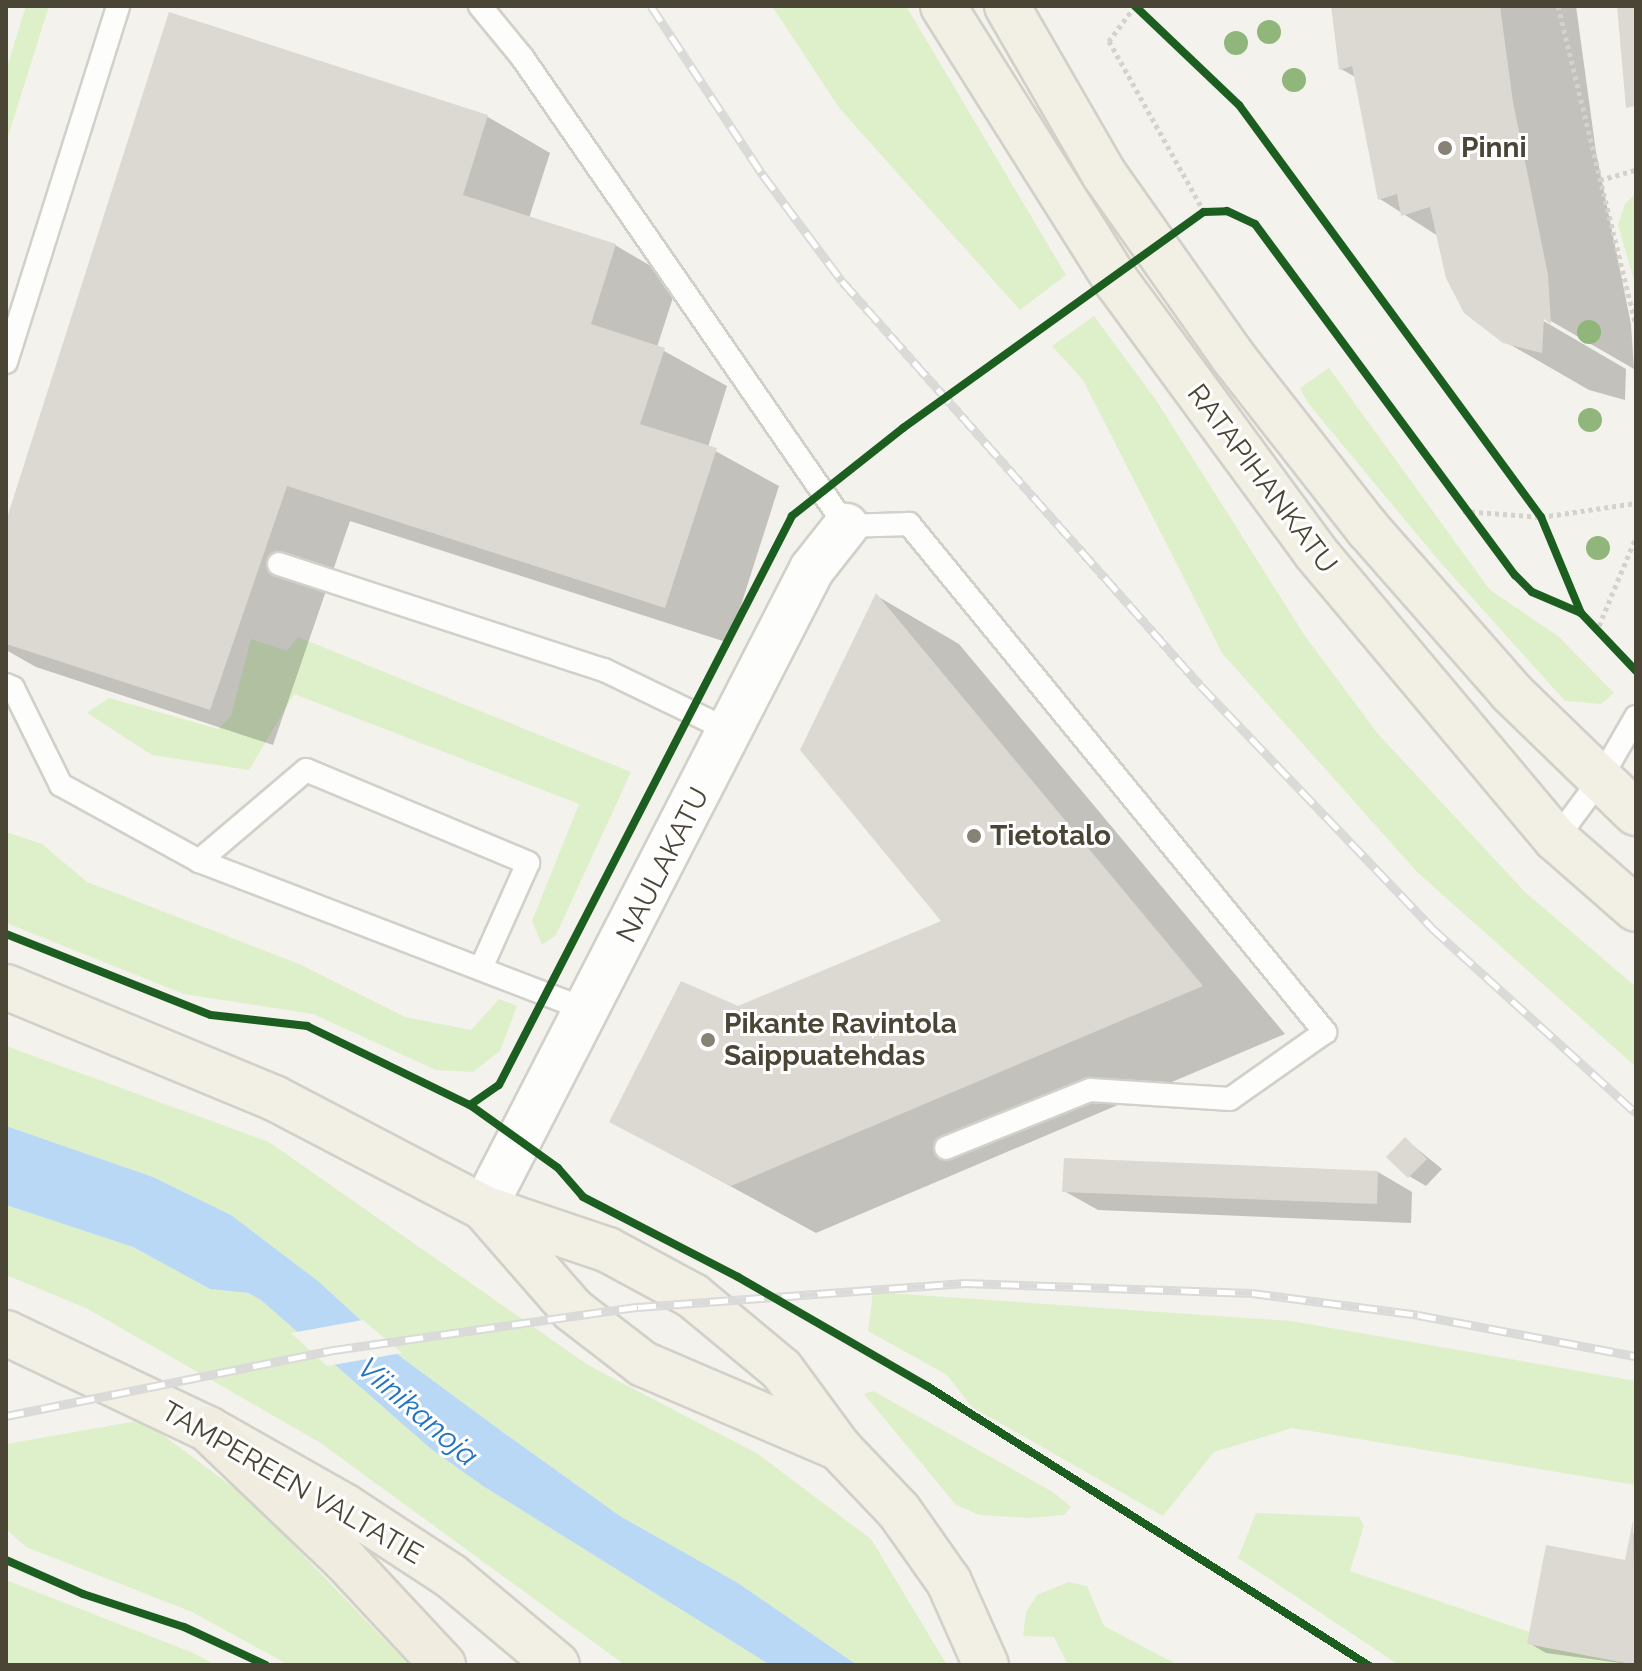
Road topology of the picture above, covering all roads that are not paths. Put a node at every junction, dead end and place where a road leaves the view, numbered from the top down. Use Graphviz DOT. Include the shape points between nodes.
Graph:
graph roads {
  1 [pos="118,6"];
  2 [pos="480,6"];
  3 [pos="943,6"];
  4 [pos="1007,6"];
  5 [pos="6,362"];
  6 [pos="846,526"];
  7 [pos="279,564"];
  8 [pos="6,685"];
  9 [pos="1636,717"];
  10 [pos="730,731"];
  11 [pos="1599,781"];
  12 [pos="1636,813"];
  13 [pos="1556,839"];
  14 [pos="199,861"];
  15 [pos="1636,909"];
  16 [pos="481,968"];
  17 [pos="6,987"];
  18 [pos="589,1011"];
  19 [pos="946,1148"];
  20 [pos="484,1208"];
  21 [pos="6,1333"];
  22 [pos="208,1429"];
  23 [pos="839,1448"];
  24 [pos="443,1665"];
  25 [pos="557,1665"];
  26 [pos="986,1665"];
  1 -- 5 [label="lane"];
  2 -- 6 [label="lane" via="522,57"];
  3 -- 13 [label="main road, RATAPIHANKATU" via="1108,269 1223,428 1345,589"];
  4 -- 11 [label="main road, RATAPIHANKATU" via="1104,174 1233,357 1368,529 1511,692"];
  6 -- 10 [label="street, NAULAKATU" via="812,569"];
  6 -- 19 [label="lane" via="909,524 1325,1032 1230,1099 1090,1090"];
  7 -- 10 [label="lane" via="604,670"];
  8 -- 14 [label="lane" via="13,688 61,785"];
  9 -- 11 [label="lane"];
  10 -- 18 [label="street, NAULAKATU"];
  11 -- 12 [label="main road, RATAPIHANKATU"];
  11 -- 13 [label="lane"];
  13 -- 15 [label="main road, RATAPIHANKATU"];
  14 -- 16 [label="lane"];
  14 -- 16 [label="lane" via="306,770 528,863"];
  16 -- 18 [label="lane"];
  17 -- 20 [label="main road" via="274,1098"];
  18 -- 20 [label="street, NAULAKATU"];
  20 -- 23 [label="main road" via="573,1310 643,1364"];
  20 -- 23 [label="main road" via="608,1250 693,1296 781,1369"];
  21 -- 22 [label="main road, TAMPEREEN VALTATIE"];
  22 -- 24 [label="highway" via="345,1560"];
  22 -- 25 [label="main road, TAMPEREEN VALTATIE" via="344,1506 451,1576"];
  23 -- 26 [label="main road" via="926,1548 965,1614"];
}
